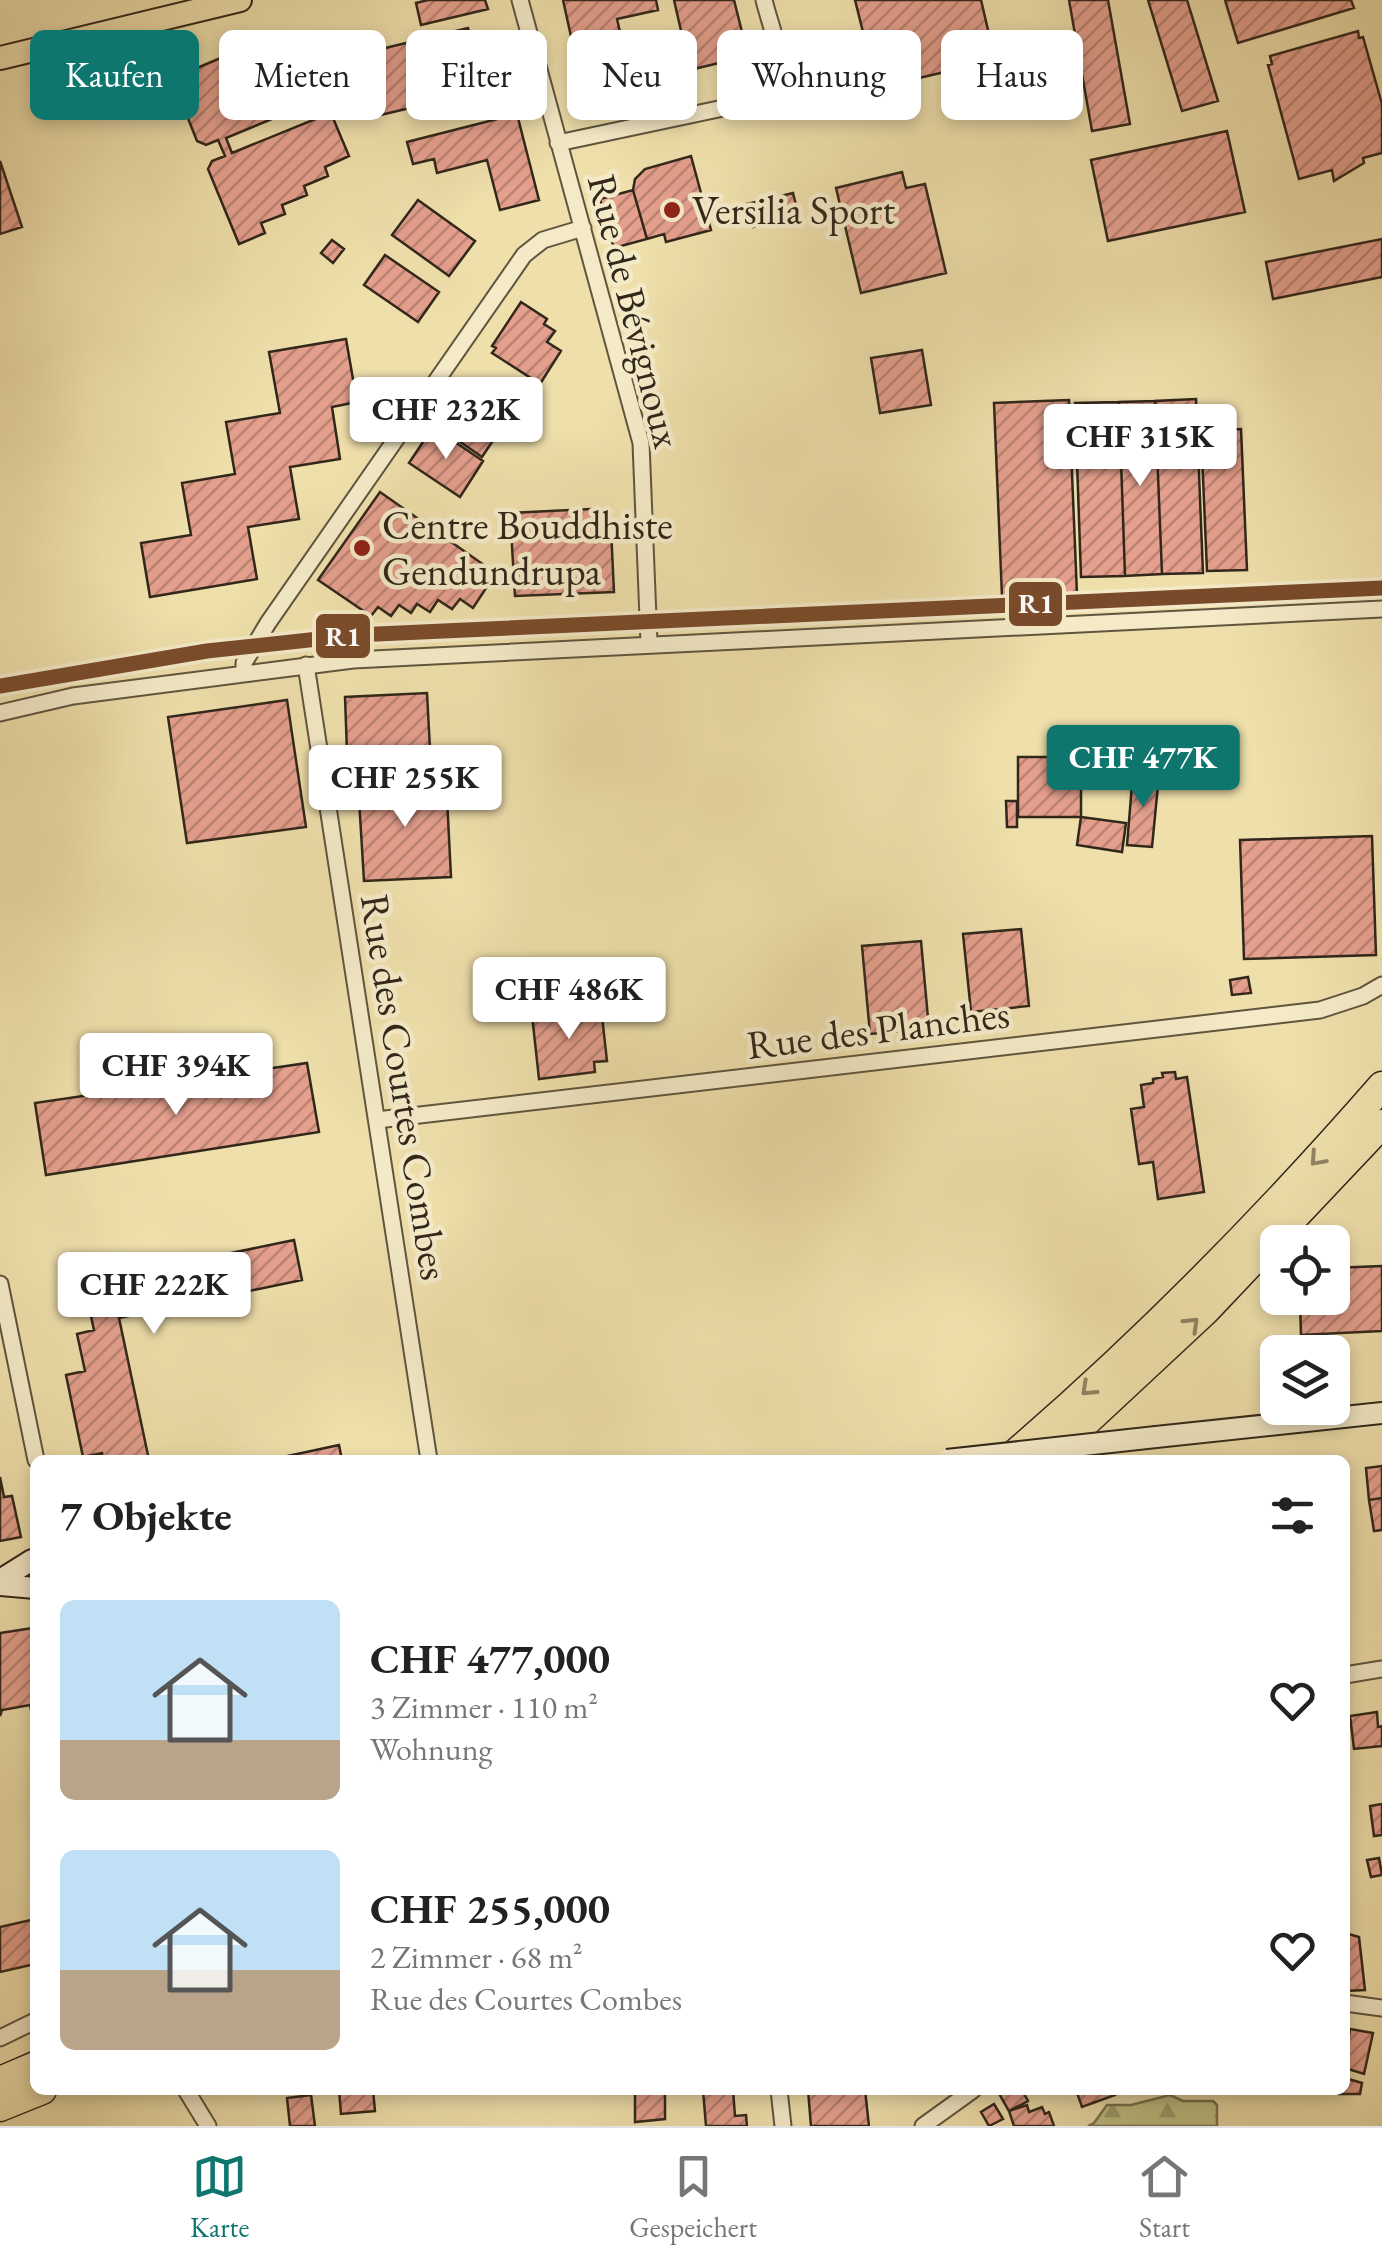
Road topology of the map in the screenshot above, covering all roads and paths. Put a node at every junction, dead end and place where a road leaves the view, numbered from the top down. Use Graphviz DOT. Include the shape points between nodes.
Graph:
graph roads {
  1 [pos="240,0"];
  2 [pos="520,0"];
  3 [pos="764,0"];
  4 [pos="0,58"];
  5 [pos="558,143"];
  6 [pos="583,228"];
  7 [pos="1382,609"];
  8 [pos="649,643"];
  9 [pos="306,665"];
  10 [pos="244,672"];
  11 [pos="0,713"];
  12 [pos="1382,984"];
  13 [pos="1382,1086"];
  14 [pos="377,1120"];
  15 [pos="1382,1124"];
  16 [pos="0,1284"];
  17 [pos="1382,1414"];
  18 [pos="35,1455"];
  19 [pos="428,1455"];
  20 [pos="992,1455"];
  21 [pos="1013,1455"];
  22 [pos="1051,1455"];
  23 [pos="30,1558"];
  24 [pos="0,1582"];
  25 [pos="30,1585"];
  26 [pos="1382,1669"];
  27 [pos="1350,1674"];
  28 [pos="1350,2004"];
  29 [pos="1382,2008"];
  30 [pos="30,2023"];
  31 [pos="0,2038"];
  32 [pos="30,2068"];
  33 [pos="0,2080"];
  34 [pos="30,2095"];
  35 [pos="189,2095"];
  36 [pos="779,2095"];
  37 [pos="967,2095"];
  38 [pos="0,2107"];
  39 [pos="208,2126"];
  40 [pos="782,2126"];
  41 [pos="922,2126"];
  1 -- 4 [label="main road"];
  2 -- 5 [label="street, Rue de Bévignoux"];
  3 -- 5 [label="street" via="780,66 776,86 762,100"];
  5 -- 6 [label="street, Rue de Bévignoux"];
  6 -- 8 [label="street, Rue de Bévignoux" via="641,443"];
  6 -- 10 [label="street" via="543,240 524,255 268,623"];
  7 -- 8 [label="street"];
  8 -- 9 [label="street"];
  9 -- 10 [label="street"];
  9 -- 14 [label="street, Rue des Courtes Combes"];
  10 -- 11 [label="street"];
  12 -- 14 [label="street, Rue des Planches" via="1320,1010"];
  13 -- 21 [label="highway, one-way" via="1184,1298"];
  14 -- 19 [label="street, Rue des Courtes Combes"];
  22 -- 15 [label="highway, one-way" via="1206,1312"];
  16 -- 18 [label="street"];
  17 -- 20 [label="street, bridge"];
  23 -- 24 [label="street"];
  24 -- 25 [label="street"];
  26 -- 27 [label="street"];
  28 -- 29 [label="street"];
  30 -- 31 [label="street"];
  32 -- 33 [label="highway"];
  34 -- 38 [label="highway"];
  35 -- 39 [label="street"];
  36 -- 40 [label="street"];
  37 -- 41 [label="street"];
}
